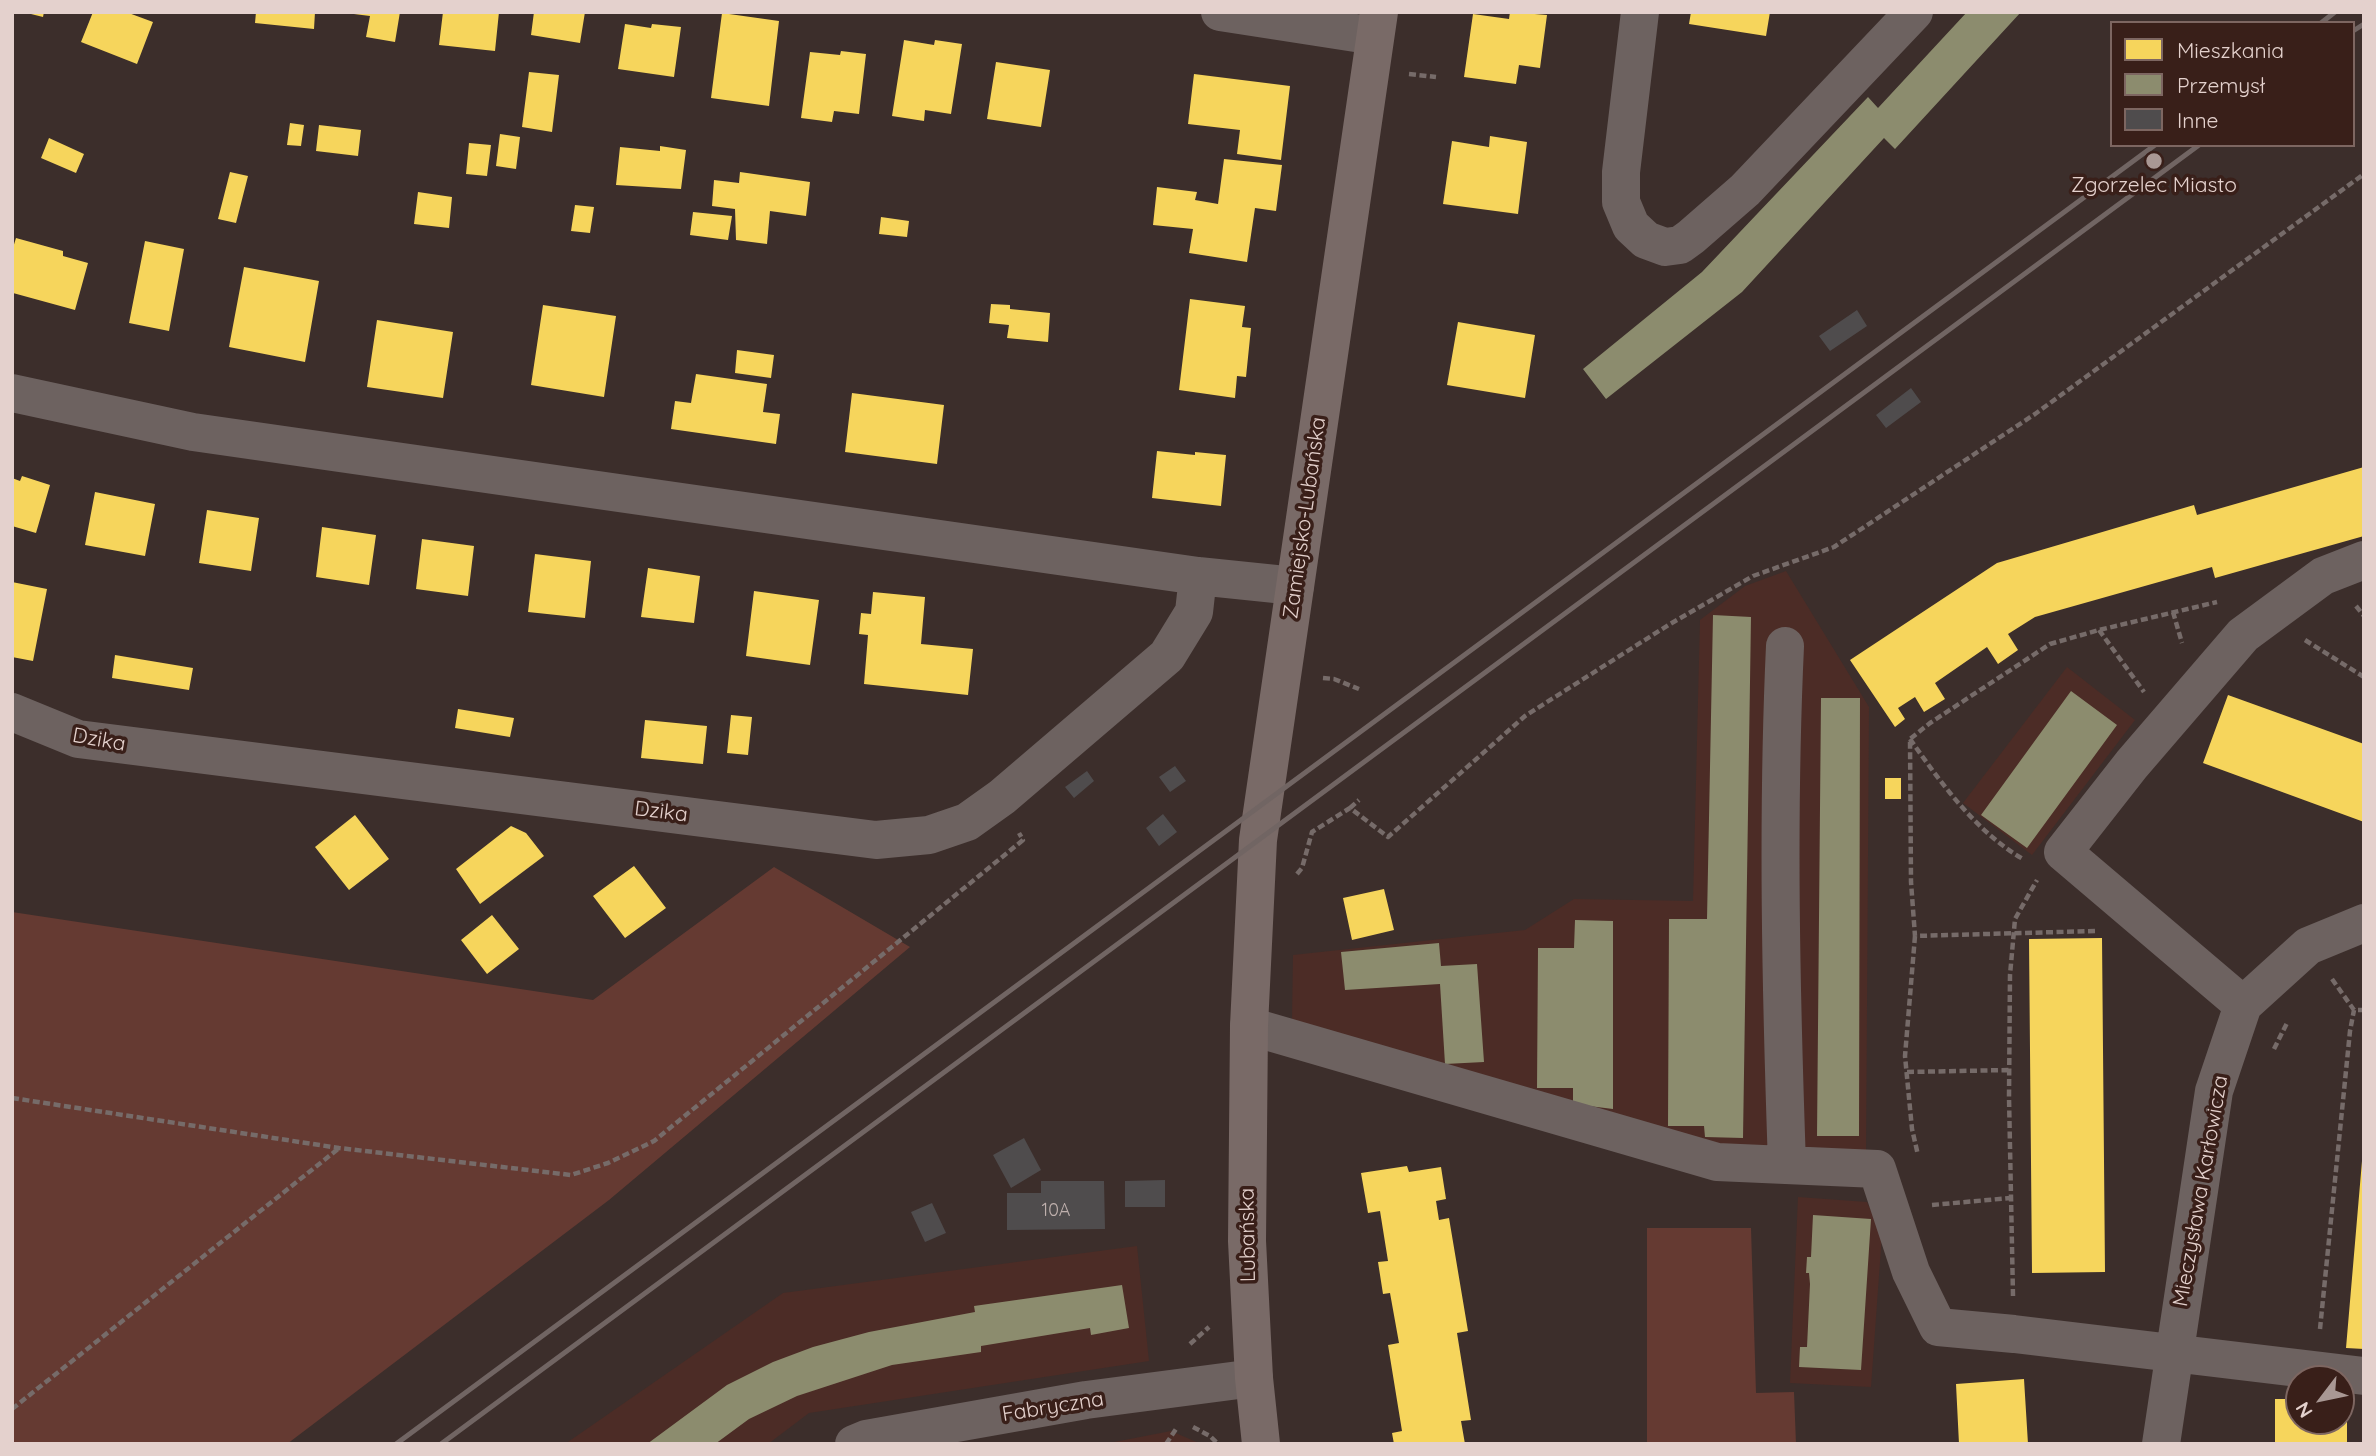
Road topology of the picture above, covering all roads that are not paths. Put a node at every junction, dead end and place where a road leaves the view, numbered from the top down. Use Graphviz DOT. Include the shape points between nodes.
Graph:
graph roads {
  1 [pos="1220,12"];
  2 [pos="1640,12"];
  3 [pos="1914,12"];
  4 [pos="1377,24"];
  5 [pos="12,393"];
  6 [pos="2364,561"];
  7 [pos="1198,576"];
  8 [pos="1295,586"];
  9 [pos="1785,646"];
  10 [pos="12,712"];
  11 [pos="2364,923"];
  12 [pos="2243,1004"];
  13 [pos="1249,1026"];
  14 [pos="1787,1165"];
  15 [pos="2174,1352"];
  16 [pos="2364,1376"];
  17 [pos="1254,1378"];
  18 [pos="854,1444"];
  19 [pos="1261,1444"];
  20 [pos="2161,1444"];
  1 -- 4 [label="street"];
  2 -- 3 [label="street" via="1621,202 1631,226 1646,240 1665,247 1680,245 1745,190"];
  4 -- 8 [label="main road, Zamiejsko-Lubańska"];
  5 -- 7 [label="street" via="193,432"];
  6 -- 12 [label="street" via="2323,576 2243,635 2053,861 2155,928"];
  7 -- 8 [label="street"];
  7 -- 10 [label="street, Dzika" via="1194,612 1167,656 1002,797 967,822 929,835 876,840 78,740"];
  8 -- 13 [label="main road, Zamiejsko-Lubańska" via="1258,840"];
  9 -- 14 [label="street" via="1780,978"];
  11 -- 12 [label="street, Mieczysława Karłowicza" via="2308,946"];
  12 -- 15 [label="street, Mieczysława Karłowicza" via="2214,1091"];
  13 -- 14 [label="street" via="1717,1162"];
  13 -- 17 [label="main road, Lubańska" via="1247,1241"];
  14 -- 15 [label="street" via="1877,1169 1911,1272 1938,1328"];
  15 -- 16 [label="street"];
  15 -- 20 [label="street, Mieczysława Karłowicza"];
  17 -- 18 [label="street, Fabryczna" via="1086,1400"];
  17 -- 19 [label="main road, Lubańska"];
}
